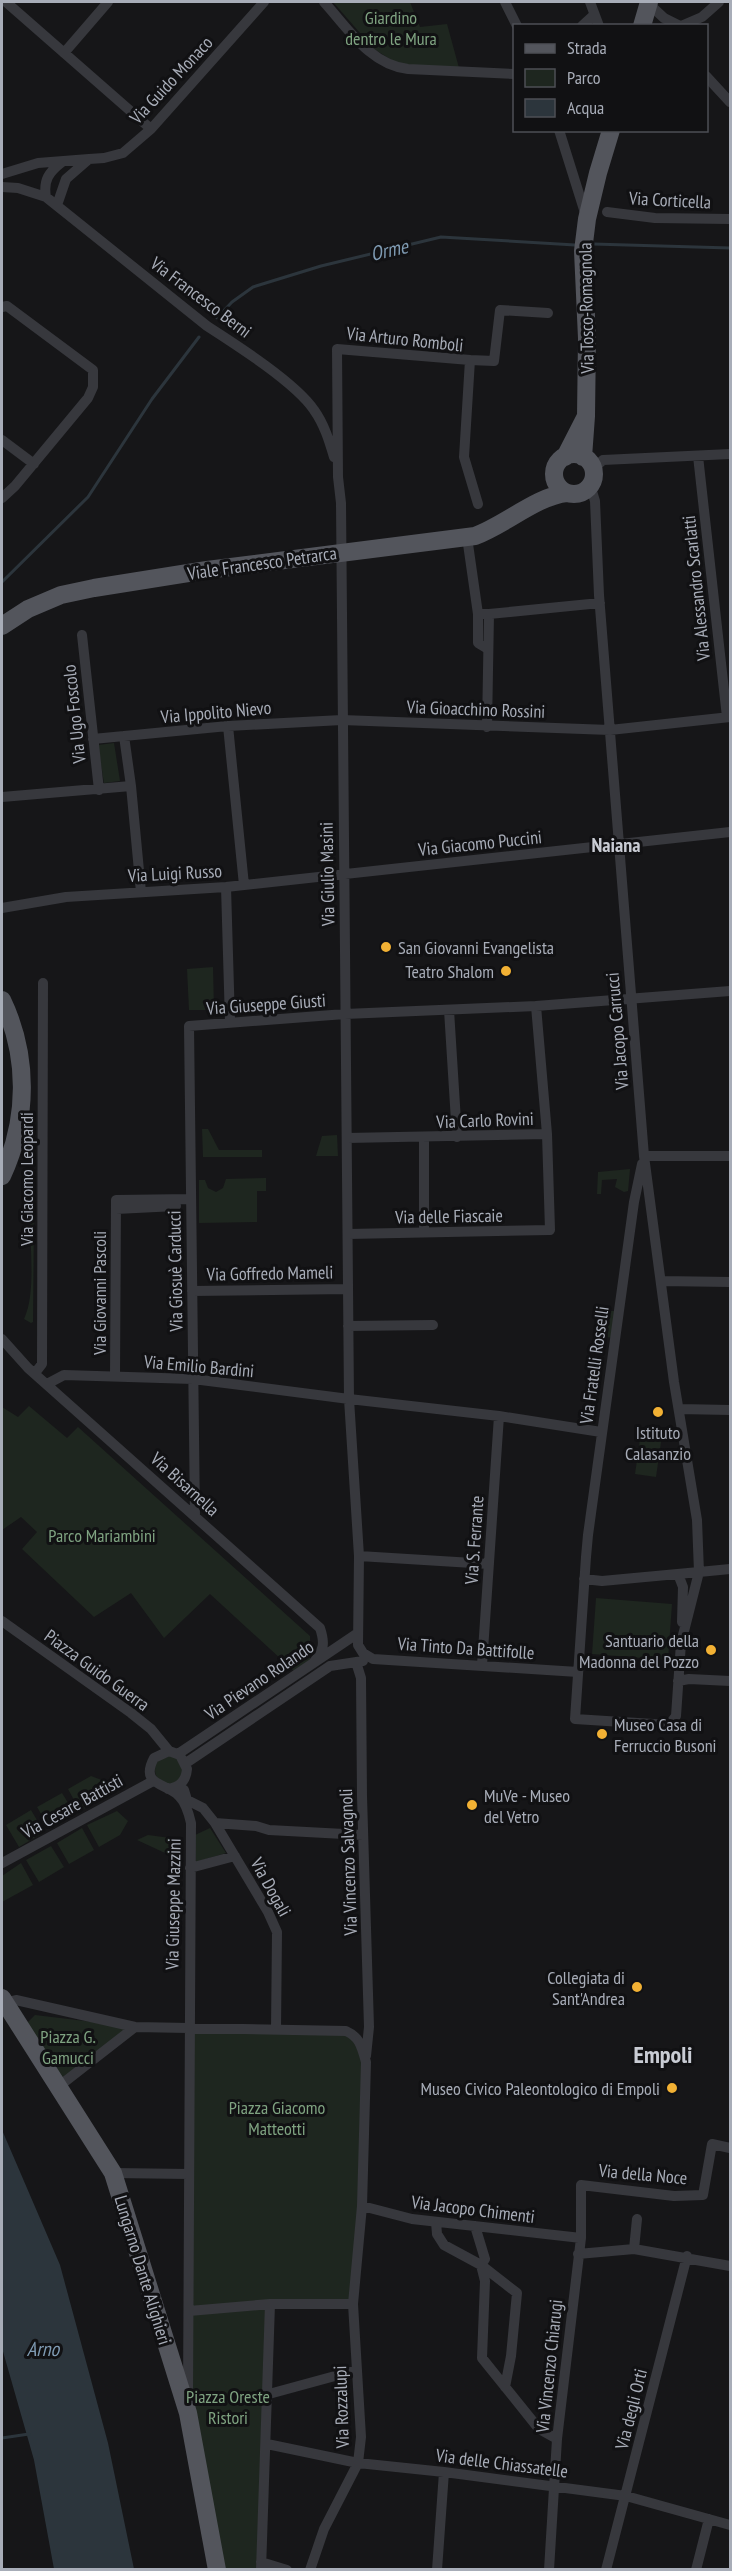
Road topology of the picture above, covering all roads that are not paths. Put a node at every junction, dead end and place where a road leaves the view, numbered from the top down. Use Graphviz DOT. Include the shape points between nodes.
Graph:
graph roads {
  1 [pos="6,2"];
  2 [pos="108,2"];
  3 [pos="264,2"];
  4 [pos="324,2"];
  5 [pos="505,2"];
  6 [pos="590,2"];
  7 [pos="649,2"];
  8 [pos="719,2"];
  9 [pos="596,20"];
  10 [pos="516,24"];
  11 [pos="643,24"];
  12 [pos="677,24"];
  13 [pos="686,24"];
  14 [pos="64,53"];
  15 [pos="513,74"];
  16 [pos="708,78"];
  17 [pos="730,102"];
  18 [pos="151,129"];
  19 [pos="560,132"];
  20 [pos="610,132"];
  21 [pos="89,159"];
  22 [pos="62,162"];
  23 [pos="2,174"];
  24 [pos="2,187"];
  25 [pos="46,197"];
  26 [pos="57,205"];
  27 [pos="607,212"];
  28 [pos="587,219"];
  29 [pos="730,219"];
  30 [pos="2,307"];
  31 [pos="548,313"];
  32 [pos="336,349"];
  33 [pos="470,360"];
  34 [pos="2,440"];
  35 [pos="730,454"];
  36 [pos="698,456"];
  37 [pos="34,464"];
  38 [pos="583,467"];
  39 [pos="554,474"];
  40 [pos="338,477"];
  41 [pos="567,493"];
  42 [pos="2,498"];
  43 [pos="478,504"];
  44 [pos="525,511"];
  45 [pos="467,537"];
  46 [pos="339,553"];
  47 [pos="600,603"];
  48 [pos="483,614"];
  49 [pos="2,626"];
  50 [pos="82,635"];
  51 [pos="729,717"];
  52 [pos="342,720"];
  53 [pos="228,726"];
  54 [pos="487,727"];
  55 [pos="610,730"];
  56 [pos="124,736"];
  57 [pos="93,739"];
  58 [pos="131,786"];
  59 [pos="99,789"];
  60 [pos="2,797"];
  61 [pos="730,832"];
  62 [pos="619,844"];
  63 [pos="344,874"];
  64 [pos="244,885"];
  65 [pos="226,887"];
  66 [pos="141,892"];
  67 [pos="4,906"];
  68 [pos="43,983"];
  69 [pos="730,991"];
  70 [pos="631,997"];
  71 [pos="2,1000"];
  72 [pos="536,1006"];
  73 [pos="449,1010"];
  74 [pos="345,1014"];
  75 [pos="230,1022"];
  76 [pos="189,1026"];
  77 [pos="547,1134"];
  78 [pos="457,1137"];
  79 [pos="346,1138"];
  80 [pos="424,1138"];
  81 [pos="644,1156"];
  82 [pos="730,1156"];
  83 [pos="2,1176"];
  84 [pos="191,1203"];
  85 [pos="424,1232"];
  86 [pos="348,1234"];
  87 [pos="661,1281"];
  88 [pos="730,1282"];
  89 [pos="348,1289"];
  90 [pos="192,1291"];
  91 [pos="433,1325"];
  92 [pos="348,1326"];
  93 [pos="2,1339"];
  94 [pos="35,1373"];
  95 [pos="116,1377"];
  96 [pos="193,1379"];
  97 [pos="47,1384"];
  98 [pos="349,1399"];
  99 [pos="679,1409"];
  100 [pos="730,1410"];
  101 [pos="499,1416"];
  102 [pos="601,1432"];
  103 [pos="195,1516"];
  104 [pos="359,1556"];
  105 [pos="489,1564"];
  106 [pos="730,1569"];
  107 [pos="699,1572"];
  108 [pos="678,1574"];
  109 [pos="584,1579"];
  110 [pos="2,1621"];
  111 [pos="358,1633"];
  112 [pos="681,1643"];
  113 [pos="373,1659"];
  114 [pos="315,1662"];
  115 [pos="356,1662"];
  116 [pos="482,1665"];
  117 [pos="578,1672"];
  118 [pos="678,1681"];
  119 [pos="730,1681"];
  120 [pos="173,1752"];
  121 [pos="186,1763"];
  122 [pos="153,1781"];
  123 [pos="184,1781"];
  124 [pos="168,1789"];
  125 [pos="215,1823"];
  126 [pos="363,1835"];
  127 [pos="235,1856"];
  128 [pos="3,1863"];
  129 [pos="190,1868"];
  130 [pos="3,2001"];
  131 [pos="189,2027"];
  132 [pos="135,2028"];
  133 [pos="276,2029"];
  134 [pos="366,2062"];
  135 [pos="58,2087"];
  136 [pos="730,2148"];
  137 [pos="113,2173"];
  138 [pos="189,2174"];
  139 [pos="581,2185"];
  140 [pos="362,2206"];
  141 [pos="637,2219"];
  142 [pos="436,2222"];
  143 [pos="475,2226"];
  144 [pos="581,2238"];
  145 [pos="634,2249"];
  146 [pos="578,2254"];
  147 [pos="687,2256"];
  148 [pos="481,2265"];
  149 [pos="730,2266"];
  150 [pos="270,2304"];
  151 [pos="353,2304"];
  152 [pos="189,2311"];
  153 [pos="357,2370"];
  154 [pos="505,2387"];
  155 [pos="269,2394"];
  156 [pos="188,2413"];
  157 [pos="539,2429"];
  158 [pos="557,2439"];
  159 [pos="267,2444"];
  160 [pos="556,2458"];
  161 [pos="358,2463"];
  162 [pos="444,2472"];
  163 [pos="554,2486"];
  164 [pos="626,2496"];
  165 [pos="709,2519"];
  166 [pos="730,2525"];
  167 [pos="261,2566"];
  168 [pos="217,2570"];
  169 [pos="287,2570"];
  170 [pos="310,2570"];
  171 [pos="436,2570"];
  172 [pos="549,2570"];
  173 [pos="606,2570"];
  174 [pos="696,2570"];
  1 -- 14 [label="street"];
  2 -- 14 [label="street"];
  3 -- 18 [label="street, Via Guido Monaco"];
  4 -- 15 [label="street" via="370,53 393,66"];
  5 -- 10 [label="street"];
  6 -- 9 [label="street"];
  7 -- 11 [label="main road"];
  7 -- 12 [label="street" via="664,18"];
  8 -- 13 [label="street" via="702,17"];
  14 -- 18 [label="street"];
  16 -- 17 [label="street"];
  18 -- 21 [label="street, Via Guido Monaco" via="123,153"];
  19 -- 28 [label="street"];
  20 -- 28 [label="main road, Via Tosco-Romagnola"];
  21 -- 22 [label="street, Via Guido Monaco"];
  21 -- 26 [label="street" via="66,179"];
  22 -- 23 [label="street, Via Guido Monaco" via="38,163"];
  22 -- 25 [label="street" via="46,179"];
  24 -- 25 [label="street, Via Francesco Berni"];
  25 -- 26 [label="street, Via Francesco Berni"];
  26 -- 40 [label="street, Via Francesco Berni" via="207,326 303,396 324,426"];
  27 -- 29 [label="street, Via Corticella" via="655,218"];
  28 -- 38 [label="main road, Via Tosco-Romagnola" via="583,273"];
  30 -- 37 [label="street" via="7,306 93,370 88,398"];
  31 -- 33 [label="street" via="500,310 494,361"];
  32 -- 33 [label="street, Via Arturo Romboli"];
  32 -- 40 [label="street, Via Giulio Masini"];
  33 -- 43 [label="street, Via Arturo Romboli" via="464,457"];
  34 -- 37 [label="street"];
  35 -- 36 [label="street"];
  36 -- 38 [label="street" via="603,460"];
  36 -- 51 [label="street, Via Alessandro Scarlatti"];
  37 -- 42 [label="street"];
  38 -- 39 [label="main road, Via Tosco-Romagnola" via="558,462"];
  38 -- 41 [label="main road" via="580,493"];
  38 -- 47 [label="street, Via Jacopo Carrucci" via="595,501"];
  39 -- 41 [label="main road"];
  39 -- 44 [label="main road, Viale Francesco Petrarca"];
  40 -- 46 [label="street, Via Giulio Masini"];
  41 -- 44 [label="main road, Viale Francesco Petrarca"];
  44 -- 45 [label="main road, Viale Francesco Petrarca" via="491,530"];
  45 -- 46 [label="main road, Viale Francesco Petrarca"];
  45 -- 48 [label="street"];
  46 -- 49 [label="main road, Viale Francesco Petrarca" via="61,595 27,609"];
  46 -- 52 [label="street, Via Giulio Masini"];
  47 -- 48 [label="street"];
  47 -- 55 [label="street, Via Jacopo Carrucci"];
  48 -- 54 [label="street" via="478,643 488,649"];
  50 -- 57 [label="street, Via Ugo Foscolo"];
  51 -- 55 [label="street, Via Gioacchino Rossini"];
  52 -- 53 [label="street, Via Ippolito Nievo"];
  52 -- 54 [label="street, Via Gioacchino Rossini"];
  52 -- 63 [label="street, Via Giulio Masini"];
  53 -- 56 [label="street, Via Ippolito Nievo"];
  53 -- 64 [label="street"];
  54 -- 55 [label="street, Via Gioacchino Rossini"];
  55 -- 62 [label="street, Via Jacopo Carrucci"];
  56 -- 57 [label="street, Via Ippolito Nievo"];
  56 -- 58 [label="street"];
  57 -- 59 [label="street, Via Ugo Foscolo"];
  58 -- 59 [label="street"];
  58 -- 66 [label="street"];
  59 -- 60 [label="street"];
  61 -- 62 [label="street, Via Giacomo Puccini"];
  62 -- 63 [label="street, Via Giacomo Puccini"];
  62 -- 70 [label="street, Via Jacopo Carrucci"];
  63 -- 64 [label="street, Via Luigi Russo"];
  63 -- 74 [label="street, Via Giulio Masini"];
  64 -- 65 [label="street, Via Luigi Russo"];
  65 -- 66 [label="street, Via Luigi Russo"];
  65 -- 75 [label="street"];
  66 -- 67 [label="street, Via Luigi Russo"];
  68 -- 94 [label="street, Via Giacomo Leopardi" via="42,1364"];
  69 -- 70 [label="street, Via Giuseppe Giusti"];
  70 -- 72 [label="street, Via Giuseppe Giusti"];
  70 -- 81 [label="street, Via Jacopo Carrucci"];
  71 -- 83 [label="main road" via="23,1075 18,1128"];
  72 -- 73 [label="street, Via Giuseppe Giusti"];
  72 -- 77 [label="street"];
  73 -- 74 [label="street, Via Giuseppe Giusti"];
  73 -- 78 [label="street"];
  74 -- 75 [label="street, Via Giuseppe Giusti"];
  74 -- 79 [label="street, Via Giulio Masini"];
  75 -- 76 [label="street, Via Giuseppe Giusti"];
  76 -- 84 [label="street, Via Giosuè Carducci"];
  77 -- 78 [label="street, Via Carlo Rovini"];
  77 -- 85 [label="street, Via delle Fiascaie" via="550,1230"];
  78 -- 80 [label="street, Via Carlo Rovini"];
  79 -- 80 [label="street, Via Carlo Rovini"];
  79 -- 86 [label="street, Via Giulio Masini"];
  80 -- 85 [label="street"];
  81 -- 82 [label="street"];
  81 -- 87 [label="street, Via Jacopo Carrucci"];
  81 -- 102 [label="street, Via Fratelli Rosselli"];
  84 -- 90 [label="street, Via Giosuè Carducci"];
  84 -- 95 [label="street, Via Giovanni Pascoli" via="116,1200"];
  85 -- 86 [label="street, Via delle Fiascaie"];
  86 -- 89 [label="street, Via Giulio Masini"];
  87 -- 88 [label="street"];
  87 -- 99 [label="street, Via Jacopo Carrucci"];
  89 -- 90 [label="street, Via Goffredo Mameli"];
  89 -- 92 [label="street, Via Giulio Masini"];
  90 -- 96 [label="street, Via Giosuè Carducci"];
  91 -- 92 [label="street"];
  92 -- 98 [label="street, Via Giulio Masini"];
  93 -- 94 [label="street, Via Bisarnella"];
  94 -- 97 [label="street, Via Bisarnella"];
  95 -- 96 [label="street, Via Emilio Bardini"];
  95 -- 97 [label="street, Via Emilio Bardini" via="64,1376"];
  96 -- 98 [label="street, Via Emilio Bardini"];
  96 -- 103 [label="street, Via Giosuè Carducci"];
  97 -- 103 [label="street, Via Bisarnella"];
  98 -- 101 [label="street, Via Emilio Bardini"];
  98 -- 104 [label="street, Via Giulio Masini"];
  99 -- 100 [label="street"];
  99 -- 107 [label="street, Via Jacopo Carrucci" via="697,1520"];
  101 -- 102 [label="street, Via Emilio Bardini"];
  101 -- 105 [label="street, Via S. Ferrante"];
  102 -- 109 [label="street, Via Fratelli Rosselli"];
  103 -- 114 [label="street, Via Bisarnella" via="320,1628 325,1641"];
  104 -- 105 [label="street"];
  104 -- 111 [label="street"];
  105 -- 116 [label="street, Via S. Ferrante"];
  106 -- 107 [label="street"];
  107 -- 108 [label="street"];
  107 -- 112 [label="street, Via Jacopo Carrucci"];
  108 -- 109 [label="street"];
  108 -- 112 [label="street" via="683,1587"];
  109 -- 117 [label="street, Via Fratelli Rosselli"];
  110 -- 120 [label="street, Piazza Guido Guerra" via="151,1728"];
  111 -- 113 [label="street, Via Tinto Da Battifolle" via="358,1645"];
  111 -- 114 [label="street, Via Pievano Rolando"];
  112 -- 118 [label="street"];
  113 -- 115 [label="street, Via Pievano Rolando"];
  113 -- 116 [label="street, Via Tinto Da Battifolle"];
  114 -- 120 [label="street, Via Pievano Rolando"];
  115 -- 121 [label="street, Via Pievano Rolando" via="330,1666"];
  115 -- 126 [label="street, Via Vincenzo Salvagnoli" via="361,1678"];
  116 -- 117 [label="street, Via Tinto Da Battifolle"];
  117 -- 118 [label="street, Via Fratelli Rosselli" via="575,1719 665,1726 676,1716"];
  118 -- 119 [label="street"];
  120 -- 121 [label="street, Piazza Guido Guerra"];
  120 -- 122 [label="street" via="158,1754 151,1763"];
  121 -- 123 [label="street"];
  122 -- 124 [label="street"];
  122 -- 128 [label="street, Via Cesare Battisti"];
  123 -- 124 [label="street"];
  123 -- 125 [label="street, Via Dogali" via="188,1800"];
  124 -- 129 [label="street, Via Giuseppe Mazzini" via="179,1796 189,1816"];
  125 -- 126 [label="street"];
  125 -- 127 [label="street, Via Dogali"];
  126 -- 134 [label="street, Via Vincenzo Salvagnoli" via="369,2027"];
  127 -- 129 [label="street"];
  127 -- 133 [label="street, Via Dogali" via="277,1932"];
  129 -- 131 [label="street, Via Giuseppe Mazzini"];
  130 -- 132 [label="street" via="16,2000"];
  130 -- 135 [label="main road, Lungarno Dante Alighieri"];
  131 -- 132 [label="street"];
  131 -- 133 [label="street"];
  131 -- 138 [label="street"];
  132 -- 135 [label="street"];
  133 -- 134 [label="street" via="346,2031 355,2035"];
  134 -- 140 [label="street"];
  135 -- 137 [label="main road, Lungarno Dante Alighieri"];
  136 -- 139 [label="street, Via della Noce" via="712,2145 703,2195 674,2196"];
  137 -- 138 [label="street"];
  137 -- 156 [label="main road, Lungarno Dante Alighieri"];
  138 -- 152 [label="street"];
  139 -- 144 [label="street, Via Vincenzo Chiarugi"];
  140 -- 142 [label="street, Via Jacopo Chimenti"];
  140 -- 151 [label="street"];
  141 -- 145 [label="street"];
  142 -- 143 [label="street, Via Jacopo Chimenti"];
  142 -- 148 [label="street" via="444,2245"];
  143 -- 144 [label="street, Via Jacopo Chimenti"];
  143 -- 148 [label="street" via="485,2259"];
  144 -- 146 [label="street, Via Vincenzo Chiarugi"];
  145 -- 146 [label="street"];
  145 -- 147 [label="street"];
  146 -- 158 [label="street, Via Vincenzo Chiarugi"];
  147 -- 149 [label="street"];
  147 -- 164 [label="street, Via degli Orti"];
  148 -- 154 [label="street" via="485,2281 482,2358"];
  148 -- 154 [label="street" via="517,2293 512,2356"];
  150 -- 151 [label="street"];
  150 -- 152 [label="street"];
  150 -- 155 [label="street"];
  151 -- 153 [label="street, Via Rozzalupi"];
  152 -- 156 [label="street"];
  153 -- 155 [label="street"];
  153 -- 161 [label="street, Via Rozzalupi" via="361,2437"];
  154 -- 157 [label="street"];
  155 -- 159 [label="street"];
  156 -- 168 [label="main road, Lungarno Dante Alighieri"];
  157 -- 158 [label="street"];
  157 -- 160 [label="street"];
  158 -- 160 [label="street, Via Vincenzo Chiarugi"];
  159 -- 161 [label="street, Via delle Chiassatelle"];
  159 -- 167 [label="street"];
  160 -- 163 [label="street, Via Vincenzo Chiarugi"];
  161 -- 162 [label="street, Via delle Chiassatelle"];
  161 -- 170 [label="street, Via Rozzalupi" via="324,2529"];
  162 -- 163 [label="street, Via delle Chiassatelle"];
  162 -- 171 [label="street"];
  163 -- 164 [label="street, Via delle Chiassatelle"];
  163 -- 172 [label="street, Via Vincenzo Chiarugi"];
  164 -- 165 [label="street, Via delle Chiassatelle"];
  164 -- 173 [label="street, Via degli Orti"];
  165 -- 166 [label="street, Via delle Chiassatelle"];
  165 -- 174 [label="street"];
  167 -- 169 [label="street"];
}
